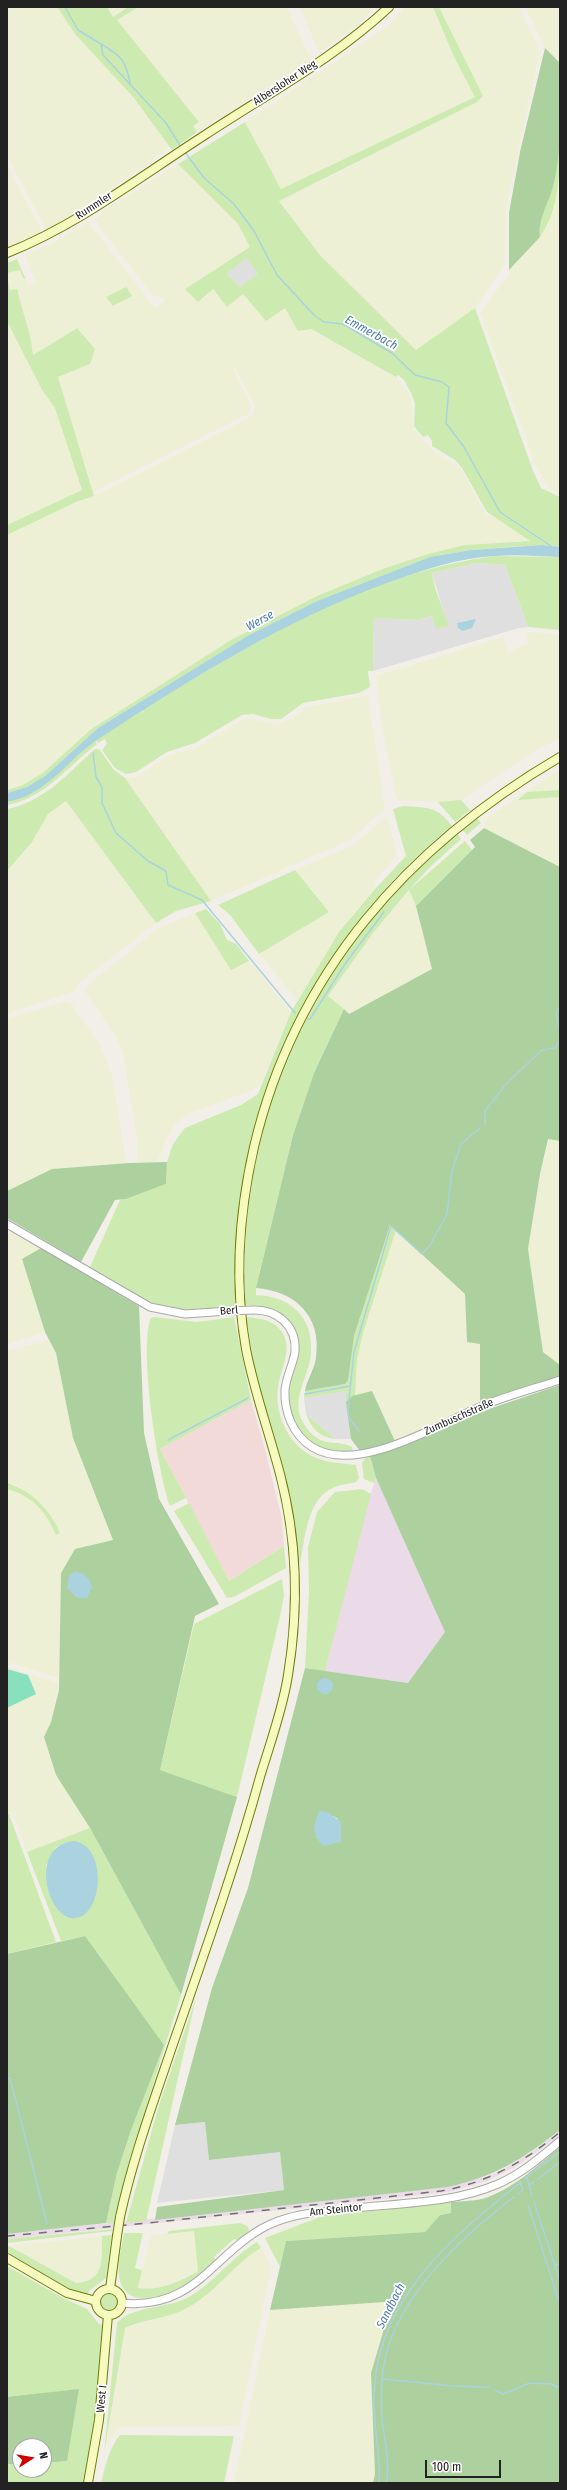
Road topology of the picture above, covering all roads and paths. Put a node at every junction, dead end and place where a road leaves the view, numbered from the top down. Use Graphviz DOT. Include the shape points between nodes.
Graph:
graph roads {
  1 [pos="389,7"];
  2 [pos="176,153"];
  3 [pos="7,253"];
  4 [pos="560,757"];
  5 [pos="7,1224"];
  6 [pos="560,1380"];
  7 [pos="358,1455"];
  8 [pos="560,2141"];
  9 [pos="7,2258"];
  10 [pos="110,2290"];
  11 [pos="96,2301"];
  12 [pos="122,2303"];
  13 [pos="108,2315"];
  14 [pos="88,2483"];
  1 -- 2 [label="main road, Albersloher Weg" via="357,35"];
  2 -- 3 [label="main road, Rummler" via="58,229"];
  4 -- 10 [label="main road, bridge" via="464,822 424,855 380,900 323,979 286,1051 266,1103 256,1141 242,1218 240,1292 246,1347 256,1392 281,1477 293,1541 296,1600 288,1679 223,1901 141,2135 120,2217"];
  5 -- 7 [label="street, Berl, bridge" via="150,1307 185,1314 254,1310 267,1311 278,1316 287,1324 293,1335 295,1351 285,1389 288,1416 298,1433 312,1447 339,1456"];
  6 -- 7 [label="street, Zumbuschstraße" via="500,1399 424,1433"];
  8 -- 12 [label="street, Am Steintor" via="520,2172 498,2184 462,2196 316,2212 275,2222 242,2242 201,2280 181,2293 148,2303"];
  9 -- 11 [label="main road" via="68,2293"];
  10 -- 11 [label="main road" via="101,2292"];
  10 -- 12 [label="main road" via="118,2292"];
  11 -- 13 [label="main road" via="98,2309"];
  12 -- 13 [label="main road" via="116,2313"];
  13 -- 14 [label="main road, West I" via="99,2420"];
}
